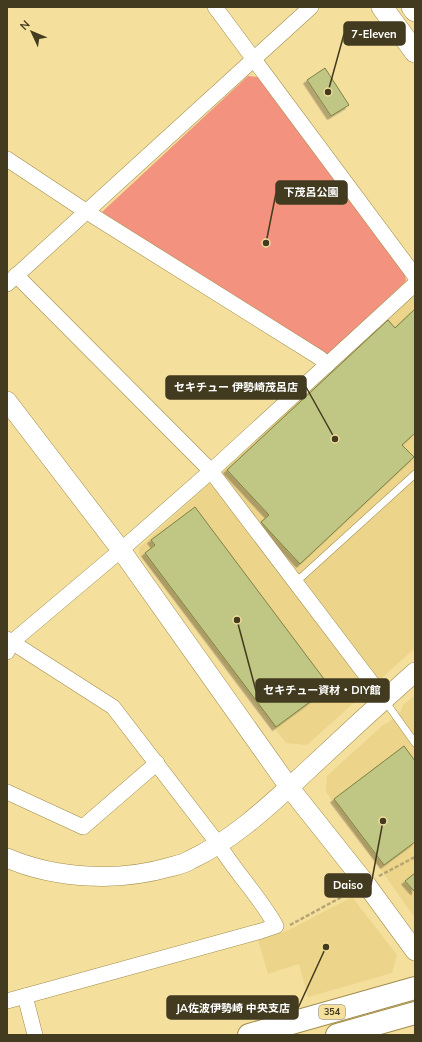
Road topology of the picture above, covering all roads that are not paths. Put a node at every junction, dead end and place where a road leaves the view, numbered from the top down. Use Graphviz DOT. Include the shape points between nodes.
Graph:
graph roads {
  1 [pos="214,7"];
  2 [pos="311,7"];
  3 [pos="382,7"];
  4 [pos="412,7"];
  5 [pos="415,11"];
  6 [pos="415,52"];
  7 [pos="253,60"];
  8 [pos="7,159"];
  9 [pos="87,212"];
  10 [pos="415,276"];
  11 [pos="12,280"];
  12 [pos="415,284"];
  13 [pos="327,365"];
  14 [pos="7,401"];
  15 [pos="211,471"];
  16 [pos="415,474"];
  17 [pos="121,550"];
  18 [pos="296,582"];
  19 [pos="9,644"];
  20 [pos="415,672"];
  21 [pos="384,700"];
  22 [pos="415,743"];
  23 [pos="157,763"];
  24 [pos="289,787"];
  25 [pos="7,792"];
  26 [pos="219,844"];
  27 [pos="7,858"];
  28 [pos="415,951"];
  29 [pos="415,988"];
  30 [pos="7,989"];
  31 [pos="25,996"];
  32 [pos="7,1001"];
  33 [pos="415,1013"];
  34 [pos="35,1035"];
  35 [pos="249,1035"];
  36 [pos="337,1035"];
  1 -- 7 [label="street"];
  2 -- 7 [label="street"];
  3 -- 6 [label="main road"];
  4 -- 5 [label="main road"];
  7 -- 9 [label="street"];
  7 -- 10 [label="street"];
  8 -- 9 [label="street"];
  9 -- 11 [label="street"];
  9 -- 13 [label="street" via="320,358"];
  11 -- 15 [label="street"];
  12 -- 13 [label="street"];
  13 -- 15 [label="street"];
  14 -- 17 [label="street"];
  15 -- 17 [label="street"];
  15 -- 18 [label="street"];
  16 -- 18 [label="lane"];
  17 -- 19 [label="street"];
  17 -- 24 [label="street"];
  18 -- 21 [label="street"];
  19 -- 23 [label="street" via="113,707"];
  20 -- 21 [label="street"];
  21 -- 22 [label="lane"];
  21 -- 24 [label="street"];
  23 -- 25 [label="street" via="82,827"];
  23 -- 26 [label="street"];
  24 -- 26 [label="street"];
  24 -- 28 [label="street"];
  26 -- 27 [label="street" via="189,861 148,873 116,876 54,872"];
  26 -- 31 [label="street" via="276,926"];
  29 -- 35 [label="highway, 354"];
  30 -- 31 [label="street"];
  31 -- 32 [label="street"];
  31 -- 34 [label="street"];
  33 -- 36 [label="highway, 354"];
}
